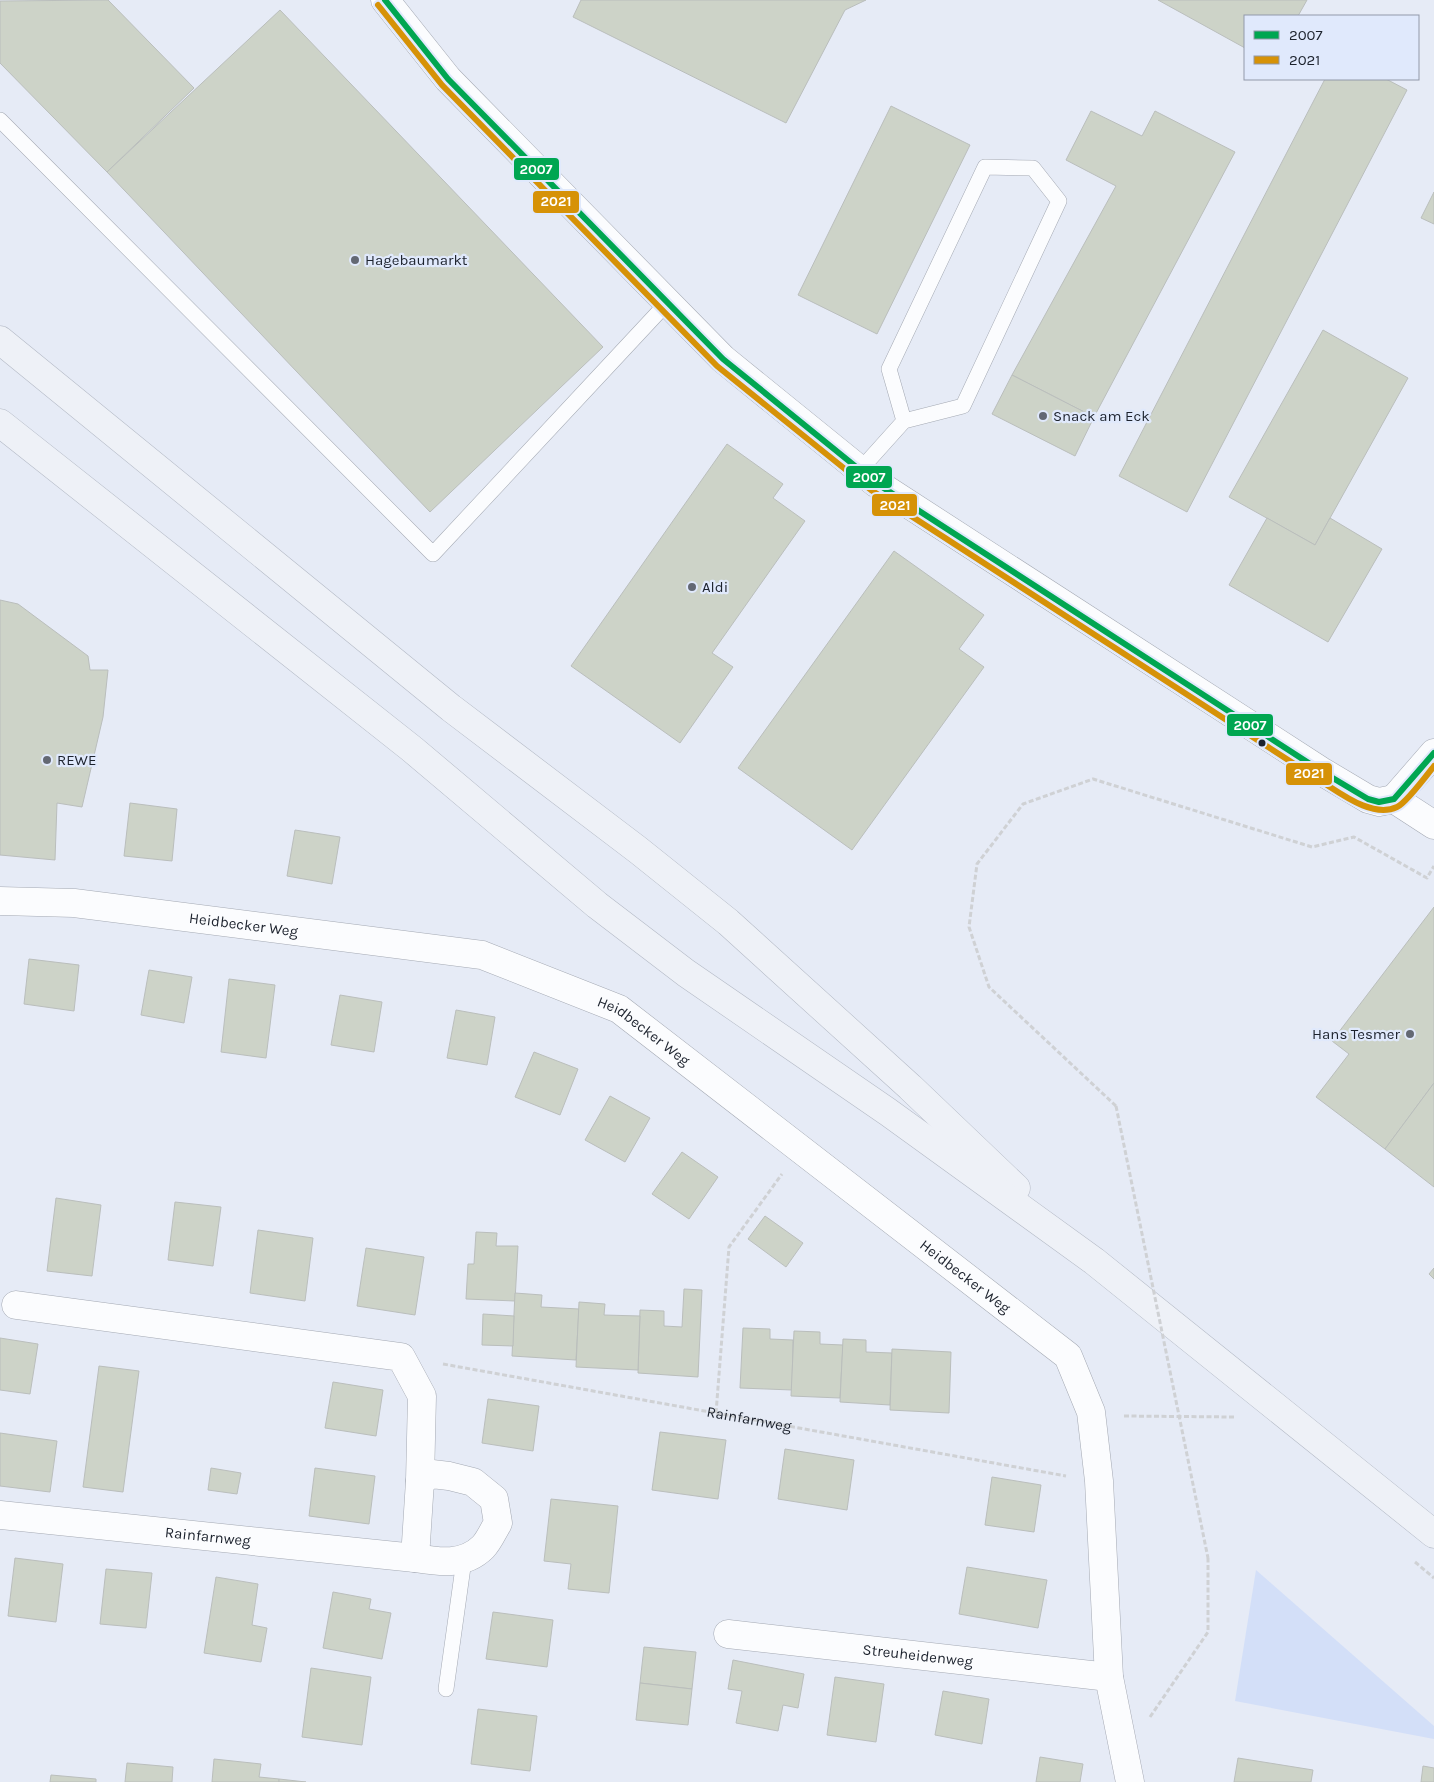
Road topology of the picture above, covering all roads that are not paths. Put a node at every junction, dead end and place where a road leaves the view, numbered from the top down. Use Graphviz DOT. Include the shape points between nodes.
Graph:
graph roads {
  1 [pos="389,2"];
  2 [pos="0,120"];
  3 [pos="667,303"];
  4 [pos="0,340"];
  5 [pos="904,421"];
  6 [pos="0,423"];
  7 [pos="860,470"];
  8 [pos="1434,752"];
  9 [pos="1394,799"];
  10 [pos="1434,826"];
  11 [pos="0,900"];
  12 [pos="1094,1261"];
  13 [pos="16,1305"];
  14 [pos="420,1481"];
  15 [pos="0,1515"];
  16 [pos="1434,1534"];
  17 [pos="415,1558"];
  18 [pos="464,1560"];
  19 [pos="728,1634"];
  20 [pos="1109,1677"];
  21 [pos="446,1689"];
  22 [pos="1130,1782"];
  1 -- 3 [label="street" via="448,79"];
  2 -- 3 [label="lane" via="433,554"];
  3 -- 7 [label="street" via="722,359"];
  4 -- 12 [label="main road" via="451,708 728,922 910,1087"];
  5 -- 5 [label="lane" via="963,406 1059,201 1032,168 985,167 889,369"];
  5 -- 7 [label="lane"];
  6 -- 12 [label="main road" via="412,749 604,911 686,973 888,1112"];
  7 -- 9 [label="street" via="1321,771 1368,799 1380,802"];
  8 -- 9 [label="street"];
  9 -- 10 [label="street"];
  11 -- 20 [label="street, Heidbecker Weg" via="74,903 482,955 618,1008 1068,1356 1091,1412 1099,1481"];
  12 -- 16 [label="main road"];
  13 -- 14 [label="street" via="401,1356 422,1396"];
  14 -- 17 [label="street"];
  14 -- 18 [label="street" via="432,1474 449,1476 473,1482 494,1499 498,1523 483,1547"];
  15 -- 17 [label="street, Rainfarnweg"];
  17 -- 18 [label="street, Rainfarnweg" via="440,1562"];
  18 -- 21 [label="lane"];
  19 -- 20 [label="street, Streuheidenweg"];
  20 -- 22 [label="street"];
}
